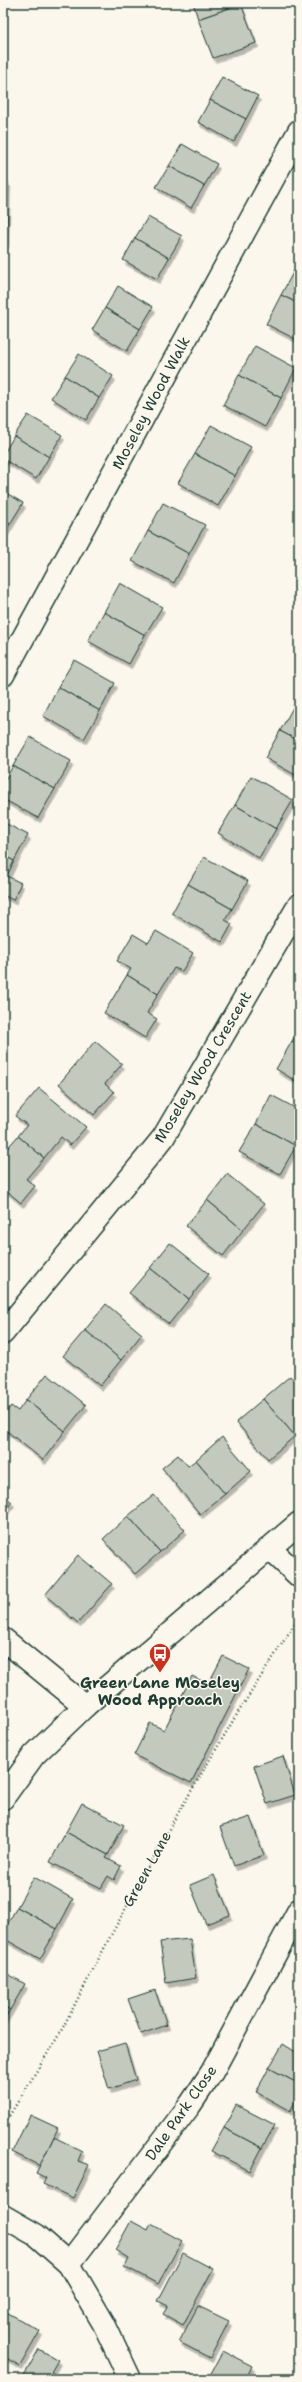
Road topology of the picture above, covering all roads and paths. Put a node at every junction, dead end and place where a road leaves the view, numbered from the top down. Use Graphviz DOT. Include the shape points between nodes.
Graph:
graph roads {
  1 [pos="299,131"];
  2 [pos="3,675"];
  3 [pos="299,904"];
  4 [pos="3,1333"];
  5 [pos="299,1523"];
  6 [pos="270,1549"];
  7 [pos="299,1576"];
  8 [pos="299,1617"];
  9 [pos="3,1639"];
  10 [pos="85,1706"];
  11 [pos="3,1798"];
  12 [pos="299,1910"];
  13 [pos="3,2126"];
  14 [pos="3,2216"];
  15 [pos="68,2264"];
  16 [pos="130,2379"];
  1 -- 2 [label="street, Moseley Wood Walk"];
  3 -- 4 [label="street, Moseley Wood Crescent" via="163,1138"];
  5 -- 6 [label="street"];
  6 -- 7 [label="street"];
  6 -- 10 [label="street"];
  8 -- 13 [label="path, Green Lane" via="234,1719 178,1814 108,1939 60,2033"];
  9 -- 10 [label="street"];
  10 -- 11 [label="street" via="34,1755"];
  12 -- 15 [label="street, Dale Park Close" via="212,2072 190,2105"];
  14 -- 15 [label="street" via="36,2235"];
  15 -- 16 [label="street" via="104,2324"];
}
